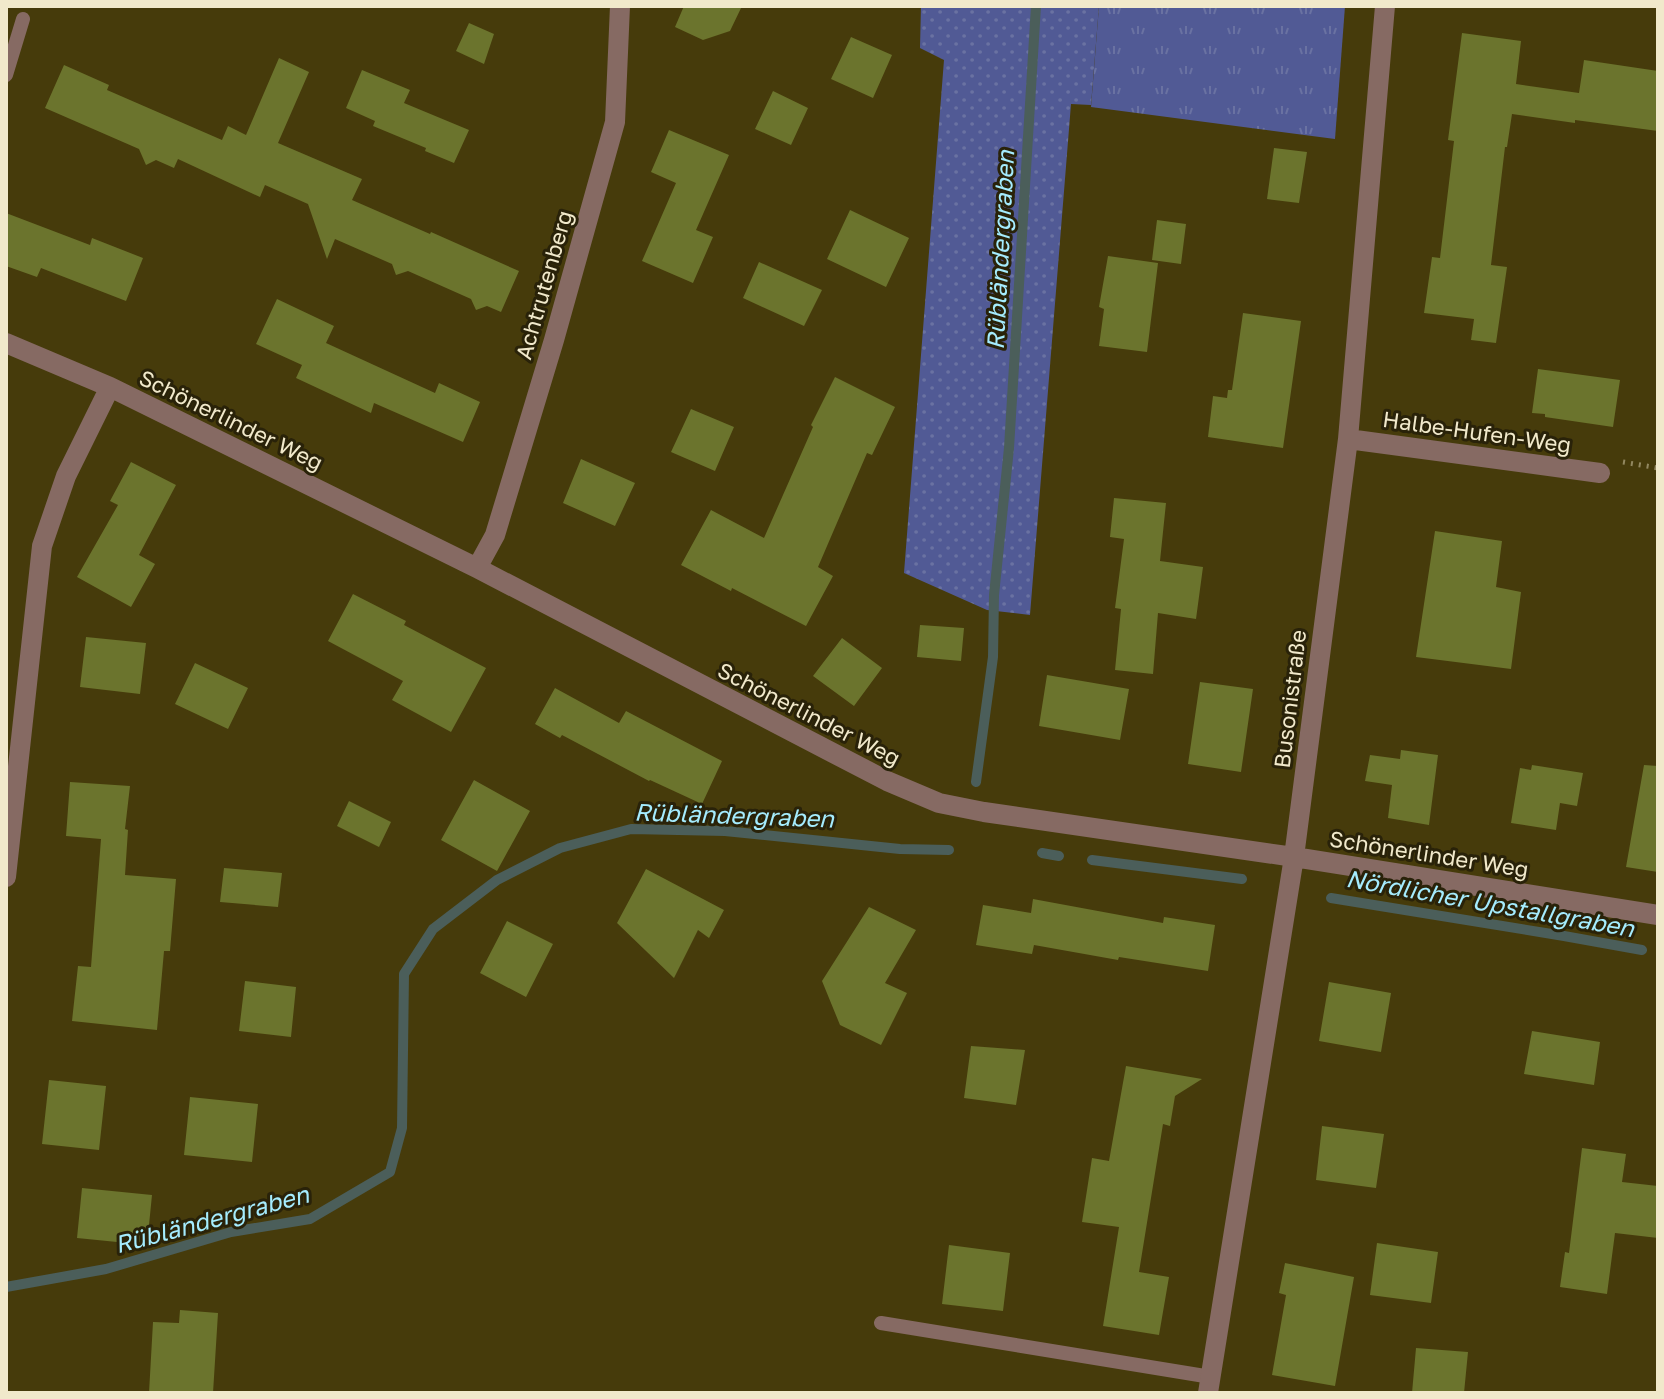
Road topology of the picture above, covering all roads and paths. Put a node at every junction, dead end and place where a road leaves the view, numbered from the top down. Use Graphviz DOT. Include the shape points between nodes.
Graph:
graph roads {
  1 [pos="620,6"];
  2 [pos="1385,6"];
  3 [pos="23,19"];
  4 [pos="6,75"];
  5 [pos="6,343"];
  6 [pos="110,387"];
  7 [pos="1348,439"];
  8 [pos="1600,473"];
  9 [pos="477,568"];
  10 [pos="1294,857"];
  11 [pos="6,877"];
  12 [pos="1658,915"];
  13 [pos="881,1323"];
  14 [pos="1209,1385"];
  1 -- 9 [label="street, Achtrutenberg" via="615,122 495,535"];
  2 -- 7 [label="street, Busonistraße"];
  3 -- 4 [label="lane"];
  5 -- 6 [label="street, Schönerlinder Weg"];
  6 -- 9 [label="street, Schönerlinder Weg"];
  6 -- 11 [label="street" via="66,476 42,546"];
  7 -- 8 [label="street, Halbe-Hufen-Weg"];
  7 -- 10 [label="street, Busonistraße"];
  9 -- 10 [label="street, Schönerlinder Weg" via="939,803"];
  10 -- 12 [label="street, Schönerlinder Weg"];
  10 -- 14 [label="street, Busonistraße"];
  13 -- 14 [label="lane"];
}
